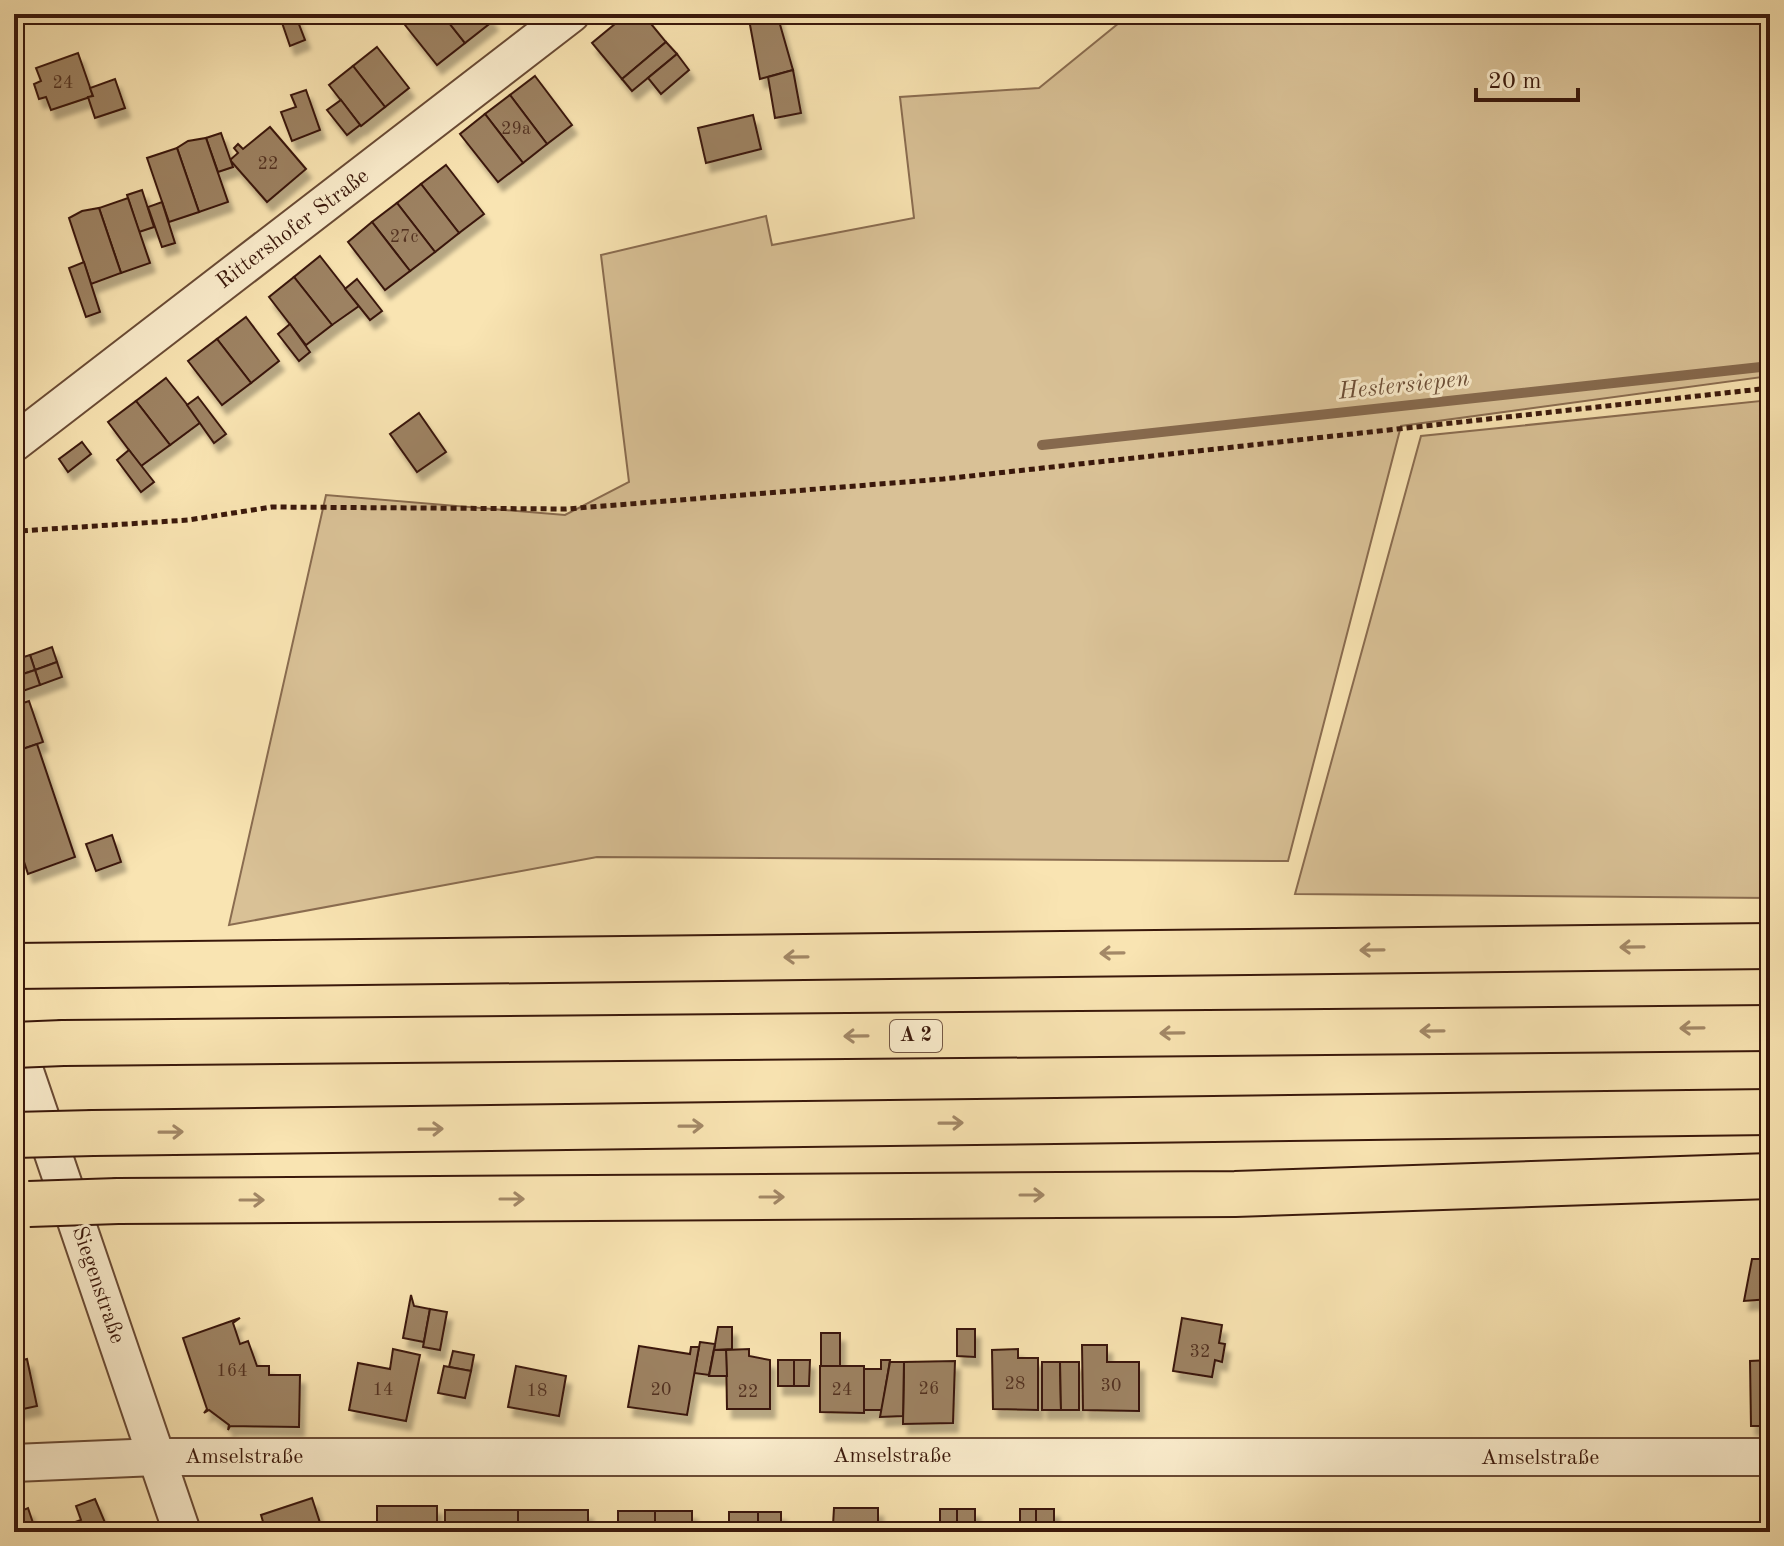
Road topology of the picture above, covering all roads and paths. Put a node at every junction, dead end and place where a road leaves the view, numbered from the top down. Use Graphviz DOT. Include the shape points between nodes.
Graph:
graph roads {
  1 [pos="571,14"];
  2 [pos="1770,388"];
  3 [pos="14,443"];
  4 [pos="14,526"];
  5 [pos="1770,946"];
  6 [pos="25,966"];
  7 [pos="1770,1028"];
  8 [pos="14,1039"];
  9 [pos="14,1045"];
  10 [pos="1770,1112"];
  11 [pos="14,1135"];
  12 [pos="1770,1176"];
  13 [pos="22,1204"];
  14 [pos="156,1457"];
  15 [pos="1770,1457"];
  16 [pos="14,1463"];
  17 [pos="182,1532"];
  1 -- 3 [label="street, Rittershofer Straße"];
  2 -- 4 [label="path" via="880,484 566,509 272,507 172,521 19,531"];
  5 -- 6 [label="highway, one-way"];
  7 -- 9 [label="highway, A 2, one-way, bridge"];
  8 -- 14 [label="street, Siegenstraße"];
  11 -- 10 [label="highway, one-way, bridge"];
  13 -- 12 [label="highway, one-way, bridge" via="1235,1194"];
  14 -- 15 [label="street, Amselstraße"];
  14 -- 16 [label="street, Amselstraße"];
  14 -- 17 [label="street, Siegenstraße"];
}
